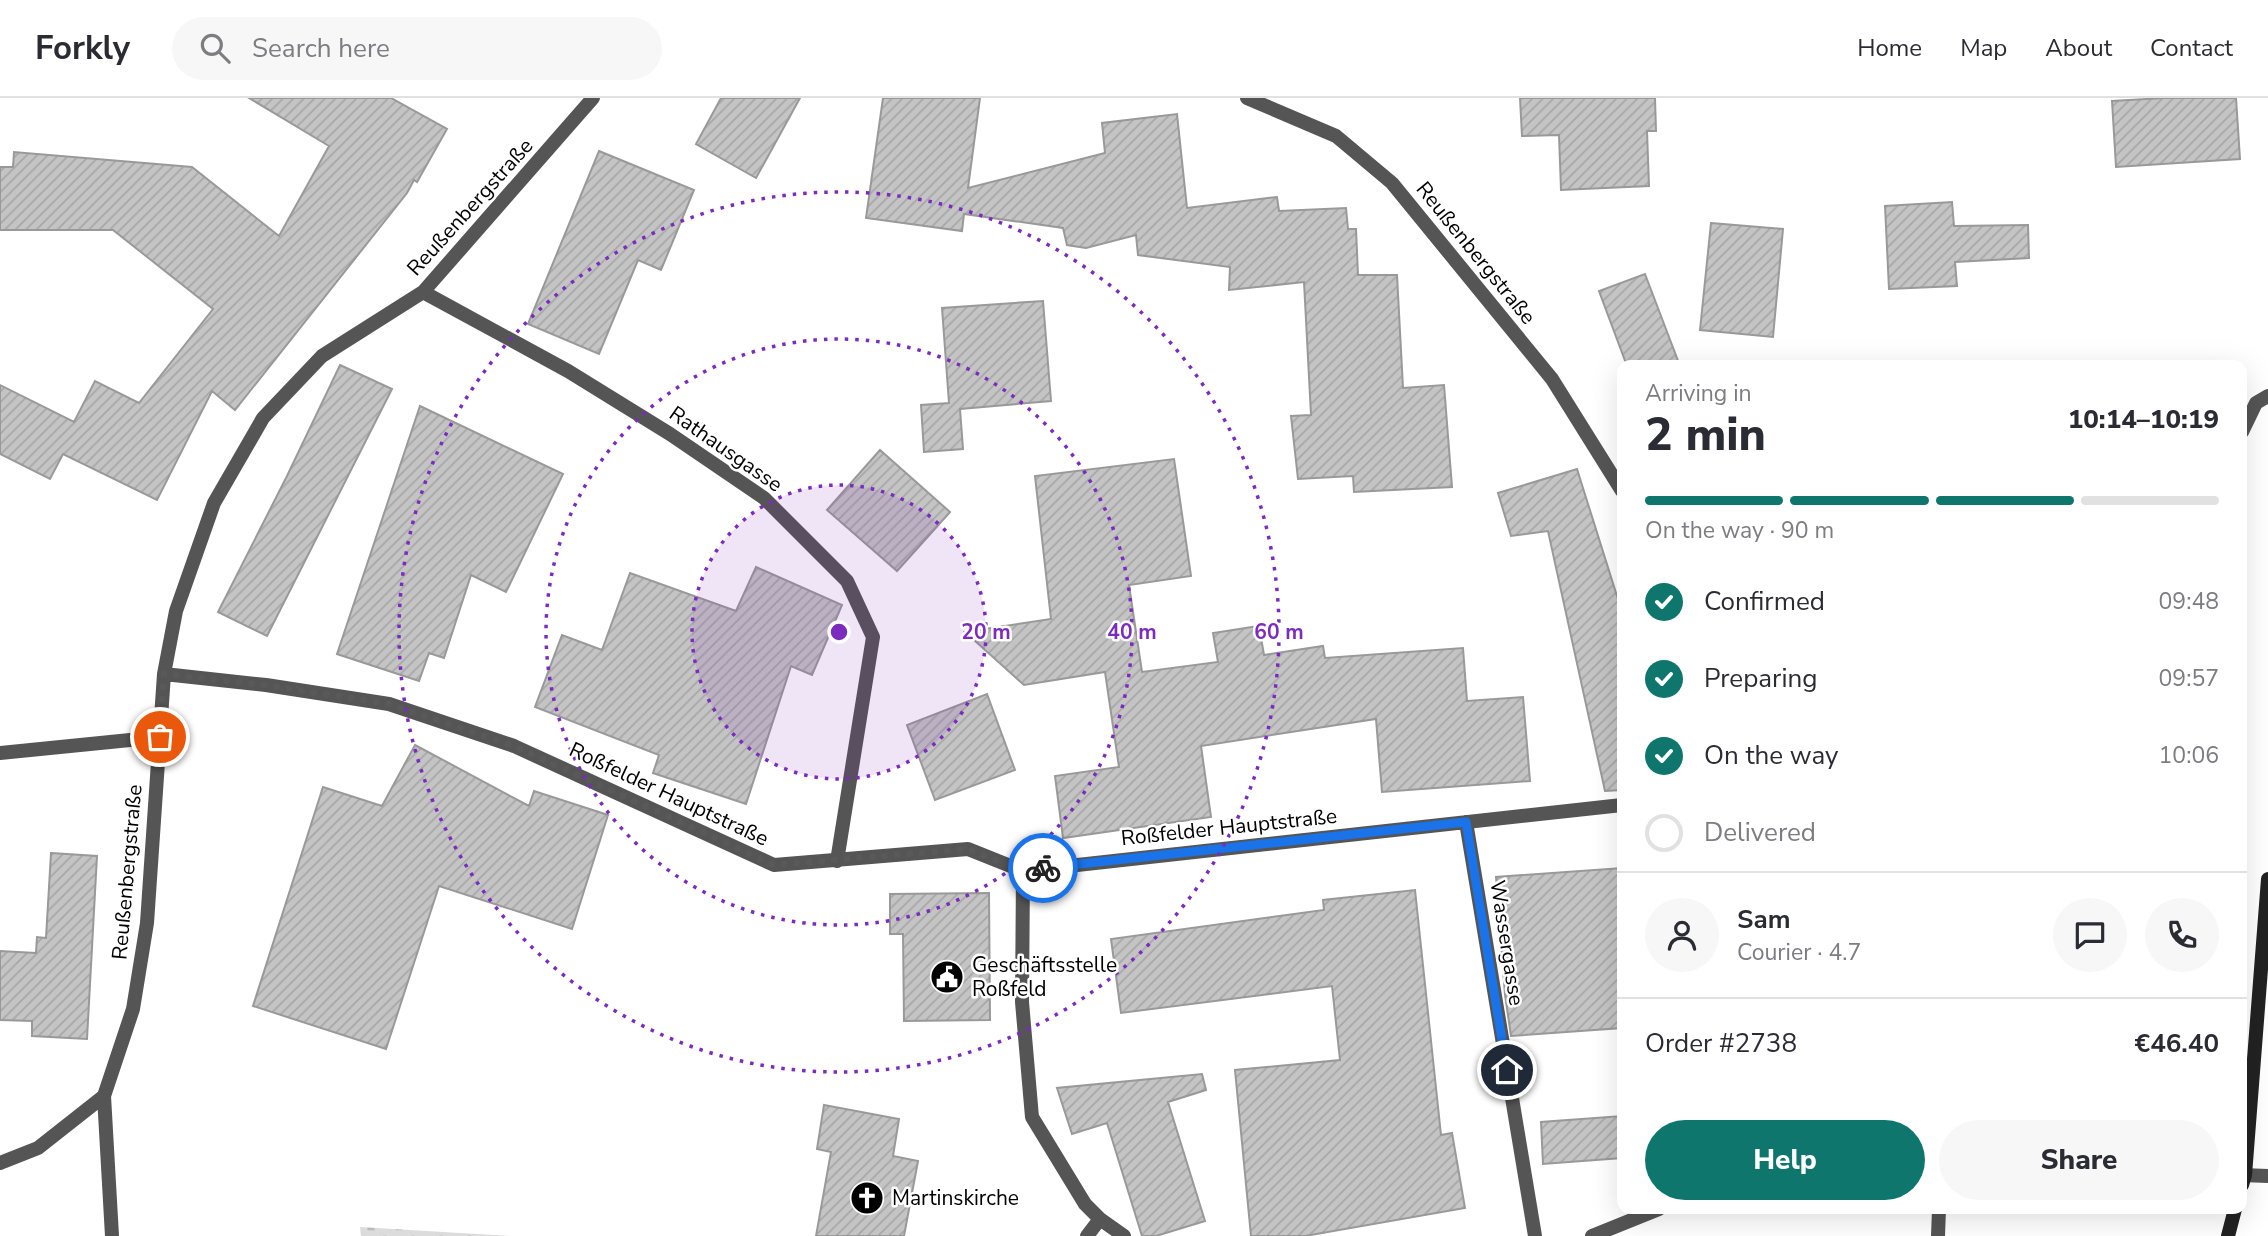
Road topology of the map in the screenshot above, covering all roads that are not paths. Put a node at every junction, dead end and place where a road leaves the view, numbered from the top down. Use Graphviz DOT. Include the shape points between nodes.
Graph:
graph roads {
  1 [pos="593,98"];
  2 [pos="1247,98"];
  3 [pos="423,292"];
  4 [pos="2268,396"];
  5 [pos="2247,422"];
  6 [pos="1617,483"];
  7 [pos="164,674"];
  8 [pos="160,737"];
  9 [pos="0,752"];
  10 [pos="1617,807"];
  11 [pos="1466,822"];
  12 [pos="837,861"];
  13 [pos="1023,871"];
  14 [pos="2268,879"];
  15 [pos="104,1096"];
  16 [pos="2247,1130"];
  17 [pos="0,1163"];
  18 [pos="2268,1176"];
  19 [pos="2247,1178"];
  20 [pos="1647,1214"];
  21 [pos="1939,1214"];
  22 [pos="2234,1214"];
  23 [pos="1100,1219"];
  24 [pos="112,1236"];
  25 [pos="1087,1236"];
  26 [pos="1124,1236"];
  27 [pos="1535,1236"];
  28 [pos="1592,1236"];
  29 [pos="1938,1236"];
  30 [pos="2228,1236"];
  1 -- 3 [label="street, Reußenbergstraße"];
  2 -- 6 [label="street, Reußenbergstraße" via="1336,136 1392,183 1552,379"];
  3 -- 7 [label="street, Reußenbergstraße" via="322,356 263,418 214,503 176,611"];
  3 -- 12 [label="street, Rathausgasse" via="670,433 764,498 847,581 873,637"];
  4 -- 5 [label="street" via="2256,403"];
  7 -- 8 [label="street, Reußenbergstraße"];
  7 -- 12 [label="street, Roßfelder Hauptstraße" via="389,704 514,746 774,865"];
  8 -- 9 [label="street"];
  8 -- 15 [label="street, Reußenbergstraße" via="147,923 133,1009"];
  10 -- 11 [label="street, Roßfelder Hauptstraße"];
  11 -- 13 [label="street, Roßfelder Hauptstraße"];
  11 -- 27 [label="street, Wassergasse"];
  12 -- 13 [label="street, Roßfelder Hauptstraße" via="968,849"];
  13 -- 23 [label="street" via="1022,1002 1032,1117 1085,1205"];
  14 -- 16 [label="main road"];
  15 -- 17 [label="street" via="38,1148"];
  15 -- 24 [label="street"];
  18 -- 19 [label="street"];
  20 -- 28 [label="street"];
  21 -- 29 [label="street"];
  22 -- 30 [label="main road"];
  23 -- 25 [label="street"];
  23 -- 26 [label="street"];
}
